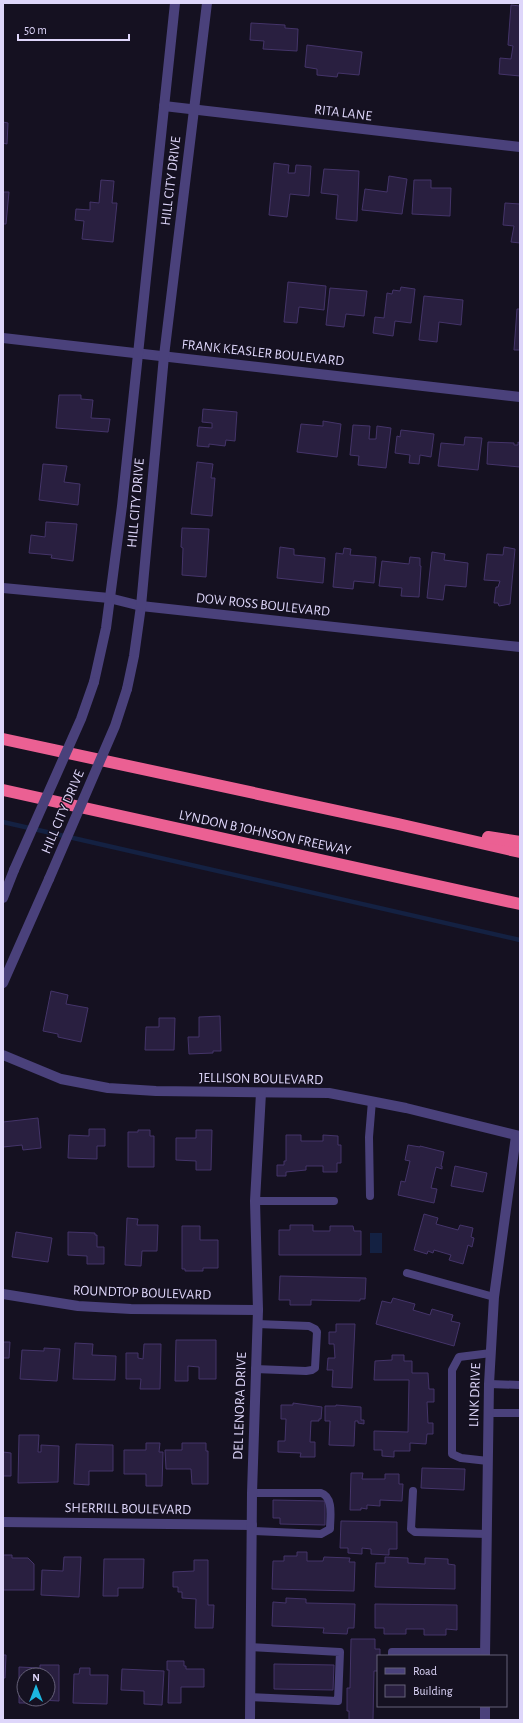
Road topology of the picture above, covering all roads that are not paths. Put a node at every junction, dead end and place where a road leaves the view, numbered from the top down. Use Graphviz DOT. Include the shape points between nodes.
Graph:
graph roads {
  1 [pos="174,3"];
  2 [pos="207,3"];
  3 [pos="164,106"];
  4 [pos="193,110"];
  5 [pos="520,147"];
  6 [pos="3,338"];
  7 [pos="137,354"];
  8 [pos="164,356"];
  9 [pos="520,397"];
  10 [pos="3,588"];
  11 [pos="109,598"];
  12 [pos="141,606"];
  13 [pos="520,647"];
  14 [pos="3,739"];
  15 [pos="3,790"];
  16 [pos="398,824"];
  17 [pos="520,842"];
  18 [pos="520,852"];
  19 [pos="426,884"];
  20 [pos="3,898"];
  21 [pos="520,904"];
  22 [pos="520,912"];
  23 [pos="3,983"];
  24 [pos="3,1055"];
  25 [pos="261,1093"];
  26 [pos="372,1101"];
  27 [pos="518,1136"];
  28 [pos="370,1196"];
  29 [pos="255,1202"];
  30 [pos="334,1202"];
  31 [pos="407,1273"];
  32 [pos="3,1294"];
  33 [pos="494,1297"];
  34 [pos="258,1310"];
  35 [pos="257,1324"];
  36 [pos="491,1353"];
  37 [pos="255,1369"];
  38 [pos="489,1384"];
  39 [pos="520,1385"];
  40 [pos="488,1413"];
  41 [pos="520,1413"];
  42 [pos="488,1461"];
  43 [pos="413,1491"];
  44 [pos="252,1493"];
  45 [pos="3,1522"];
  46 [pos="252,1528"];
  47 [pos="487,1534"];
  48 [pos="251,1647"];
  49 [pos="485,1654"];
  50 [pos="392,1655"];
  51 [pos="251,1697"];
  52 [pos="485,1707"];
  53 [pos="250,1720"];
  54 [pos="484,1720"];
  1 -- 3 [label="street, HILL CITY DRIVE"];
  2 -- 4 [label="street, HILL CITY DRIVE"];
  3 -- 4 [label="street, RITA LANE"];
  3 -- 7 [label="street, HILL CITY DRIVE"];
  4 -- 5 [label="street, RITA LANE"];
  4 -- 8 [label="street, HILL CITY DRIVE"];
  6 -- 7 [label="street, FRANK KEASLER BOULEVARD"];
  7 -- 8 [label="street, FRANK KEASLER BOULEVARD"];
  7 -- 11 [label="street, HILL CITY DRIVE" via="122,506"];
  8 -- 9 [label="street, FRANK KEASLER BOULEVARD"];
  8 -- 12 [label="street, HILL CITY DRIVE"];
  10 -- 11 [label="street, DOW ROSS BOULEVARD"];
  11 -- 12 [label="street, DOW ROSS BOULEVARD"];
  11 -- 20 [label="street, HILL CITY DRIVE, bridge" via="106,628 94,682 81,719"];
  12 -- 13 [label="street, DOW ROSS BOULEVARD"];
  12 -- 23 [label="street, HILL CITY DRIVE, bridge" via="127,689 115,726"];
  14 -- 16 [label="highway"];
  15 -- 19 [label="highway, LYNDON B JOHNSON FREEWAY"];
  16 -- 17 [label="highway"];
  16 -- 18 [label="highway"];
  19 -- 21 [label="highway, LYNDON B JOHNSON FREEWAY"];
  19 -- 22 [label="highway"];
  24 -- 25 [label="street, JELLISON BOULEVARD" via="61,1079 108,1088"];
  25 -- 26 [label="street, JELLISON BOULEVARD" via="329,1093"];
  25 -- 29 [label="street, DEL LENORA DRIVE"];
  26 -- 27 [label="street, JELLISON BOULEVARD"];
  26 -- 28 [label="lane" via="368,1137"];
  27 -- 33 [label="street, LINK DRIVE"];
  29 -- 30 [label="lane"];
  29 -- 34 [label="street, DEL LENORA DRIVE"];
  31 -- 33 [label="lane"];
  32 -- 34 [label="street, ROUNDTOP BOULEVARD" via="78,1306"];
  33 -- 36 [label="street, LINK DRIVE"];
  34 -- 35 [label="street, DEL LENORA DRIVE"];
  35 -- 37 [label="street, DEL LENORA DRIVE"];
  35 -- 37 [label="lane" via="309,1326 317,1332 315,1368 312,1370"];
  36 -- 38 [label="street, LINK DRIVE"];
  36 -- 42 [label="lane" via="459,1357 452,1370 452,1454 461,1458"];
  37 -- 44 [label="street, DEL LENORA DRIVE"];
  38 -- 39 [label="lane"];
  38 -- 40 [label="street, LINK DRIVE"];
  40 -- 41 [label="lane"];
  40 -- 42 [label="street, LINK DRIVE"];
  42 -- 47 [label="street, LINK DRIVE"];
  43 -- 47 [label="lane" via="412,1529 415,1532"];
  44 -- 46 [label="street, DEL LENORA DRIVE"];
  44 -- 46 [label="lane" via="321,1493 328,1499 331,1512 330,1529 321,1534"];
  45 -- 46 [label="street, SHERRILL BOULEVARD"];
  46 -- 48 [label="street, DEL LENORA DRIVE"];
  47 -- 49 [label="street, LINK DRIVE"];
  48 -- 51 [label="street, DEL LENORA DRIVE"];
  48 -- 51 [label="lane" via="340,1652 338,1701"];
  49 -- 50 [label="lane" via="392,1652"];
  51 -- 53 [label="street, DEL LENORA DRIVE"];
  52 -- 54 [label="street"];
}
